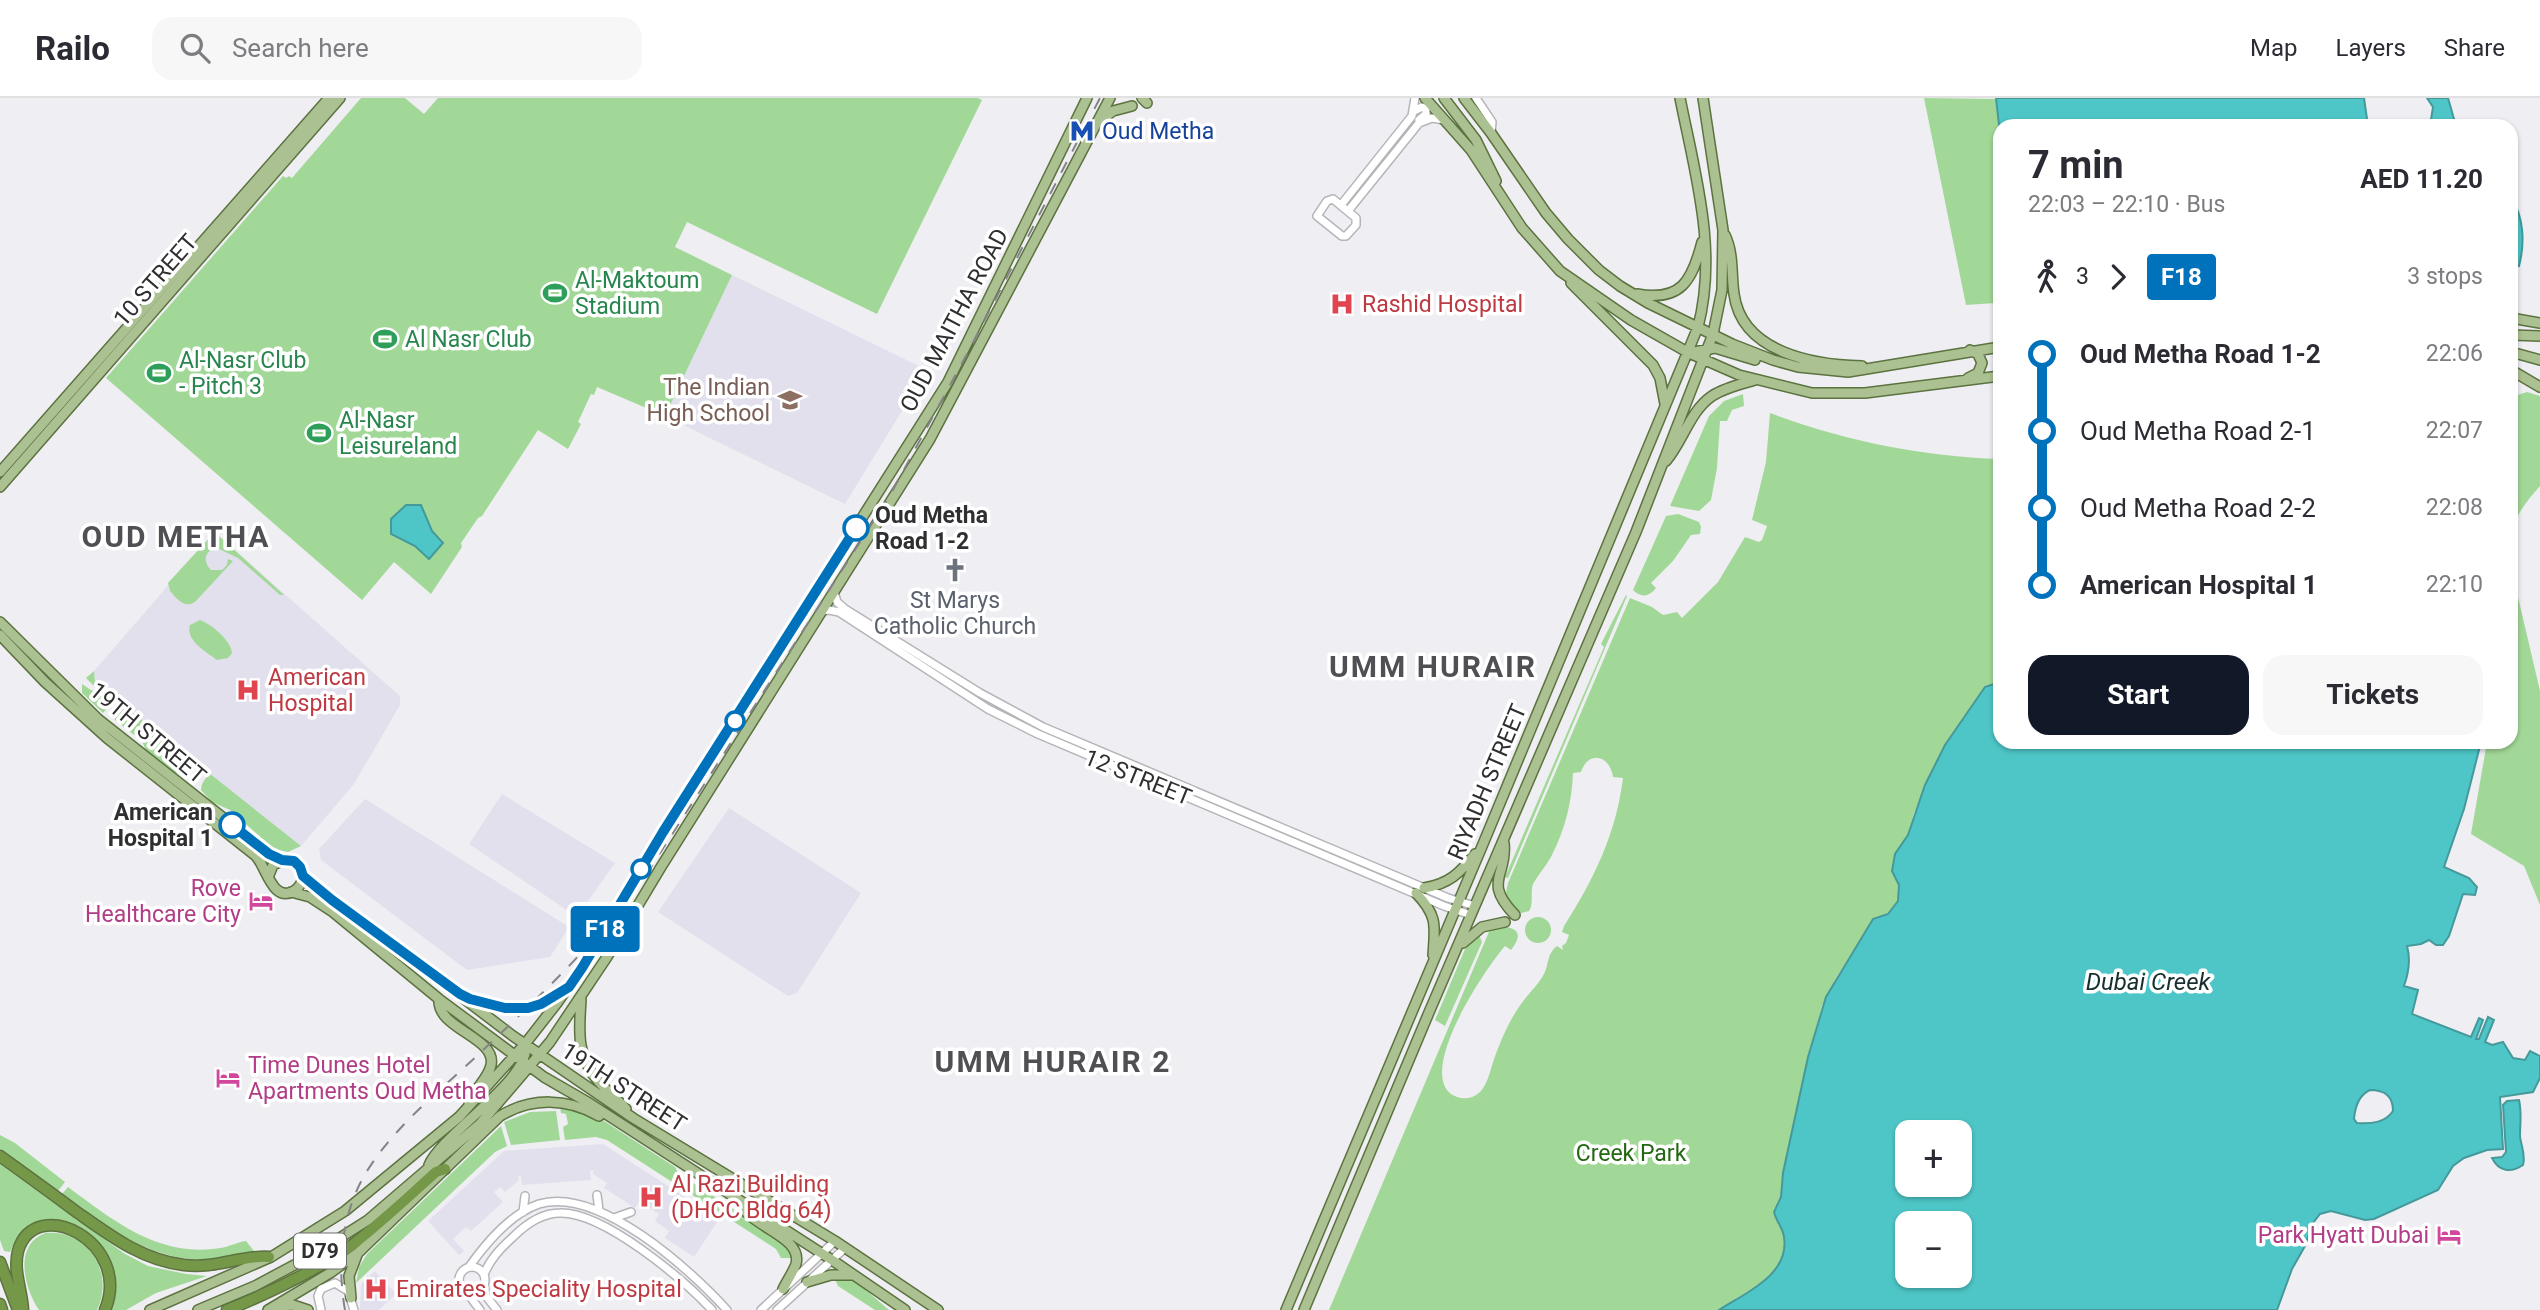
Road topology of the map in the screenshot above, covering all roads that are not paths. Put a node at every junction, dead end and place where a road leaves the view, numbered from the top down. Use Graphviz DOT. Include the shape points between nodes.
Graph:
graph roads {
  1 [pos="329,98"];
  2 [pos="340,98"];
  3 [pos="1077,98"];
  4 [pos="1087,98"];
  5 [pos="1110,98"];
  6 [pos="1416,98"];
  7 [pos="1425,98"];
  8 [pos="1444,98"];
  9 [pos="1464,98"];
  10 [pos="1476,98"];
  11 [pos="1680,98"];
  12 [pos="1703,98"];
  13 [pos="1132,106"];
  14 [pos="1414,111"];
  15 [pos="1078,117"];
  16 [pos="1445,121"];
  17 [pos="1096,126"];
  18 [pos="1416,127"];
  19 [pos="1491,133"];
  20 [pos="1502,196"];
  21 [pos="1345,208"];
  22 [pos="1723,230"];
  23 [pos="1705,231"];
  24 [pos="1560,271"];
  25 [pos="1627,291"];
  26 [pos="1701,314"];
  27 [pos="2518,319"];
  28 [pos="1717,320"];
  29 [pos="2540,323"];
  30 [pos="1698,327"];
  31 [pos="1713,334"];
  32 [pos="2518,335"];
  33 [pos="2540,336"];
  34 [pos="1993,347"];
  35 [pos="1708,348"];
  36 [pos="1969,350"];
  37 [pos="1689,353"];
  38 [pos="2518,354"];
  39 [pos="1704,359"];
  40 [pos="2540,360"];
  41 [pos="1682,367"];
  42 [pos="1881,367"];
  43 [pos="1798,368"];
  44 [pos="1699,372"];
  45 [pos="2518,374"];
  46 [pos="1993,377"];
  47 [pos="1967,379"];
  48 [pos="1755,380"];
  49 [pos="2540,387"];
  50 [pos="1666,405"];
  51 [pos="1661,464"];
  52 [pos="0,472"];
  53 [pos="0,487"];
  54 [pos="834,592"];
  55 [pos="822,611"];
  56 [pos="0,622"];
  57 [pos="0,635"];
  58 [pos="1136,771"];
  59 [pos="1503,840"];
  60 [pos="1483,844"];
  61 [pos="282,860"];
  62 [pos="269,875"];
  63 [pos="303,876"];
  64 [pos="1420,891"];
  65 [pos="291,892"];
  66 [pos="1457,905"];
  67 [pos="1473,911"];
  68 [pos="1515,915"];
  69 [pos="1505,922"];
  70 [pos="1453,956"];
  71 [pos="1432,962"];
  72 [pos="569,987"];
  73 [pos="460,994"];
  74 [pos="582,997"];
  75 [pos="439,999"];
  76 [pos="525,1044"];
  77 [pos="540,1054"];
  78 [pos="522,1061"];
  79 [pos="469,1107"];
  80 [pos="634,1118"];
  81 [pos="614,1120"];
  82 [pos="0,1156"];
  83 [pos="445,1169"];
  84 [pos="597,1195"];
  85 [pos="525,1196"];
  86 [pos="738,1200"];
  87 [pos="599,1210"];
  88 [pos="523,1212"];
  89 [pos="631,1212"];
  90 [pos="614,1218"];
  91 [pos="835,1241"];
  92 [pos="636,1247"];
  93 [pos="845,1248"];
  94 [pos="358,1253"];
  95 [pos="822,1254"];
  96 [pos="269,1258"];
  97 [pos="832,1260"];
  98 [pos="0,1262"];
  99 [pos="677,1262"];
  100 [pos="469,1267"];
  101 [pos="484,1275"];
  102 [pos="855,1275"];
  103 [pos="807,1282"];
  104 [pos="484,1284"];
  105 [pos="783,1289"];
  106 [pos="466,1290"];
  107 [pos="351,1298"];
  108 [pos="0,1304"];
  109 [pos="271,1308"];
  110 [pos="2,1310"];
  111 [pos="20,1310"];
  112 [pos="105,1310"];
  113 [pos="150,1310"];
  114 [pos="198,1310"];
  115 [pos="227,1310"];
  116 [pos="308,1310"];
  117 [pos="321,1310"];
  118 [pos="354,1310"];
  119 [pos="480,1310"];
  120 [pos="497,1310"];
  121 [pos="712,1310"];
  122 [pos="727,1310"];
  123 [pos="761,1310"];
  124 [pos="777,1310"];
  125 [pos="905,1310"];
  126 [pos="938,1310"];
  127 [pos="1286,1310"];
  128 [pos="1304,1310"];
  1 -- 52 [label="main road, 10 STREET"];
  2 -- 53 [label="main road, 10 STREET"];
  3 -- 15 [label="main road"];
  4 -- 15 [label="main road, OUD MAITHA ROAD / D79"];
  5 -- 17 [label="main road, OUD MAITHA ROAD / D79"];
  6 -- 14 [label="street"];
  7 -- 16 [label="main road"];
  8 -- 20 [label="main road" via="1476,141"];
  9 -- 19 [label="main road"];
  10 -- 19 [label="street" via="1492,122"];
  11 -- 23 [label="main road, RIYADH STREET"];
  12 -- 22 [label="main road, RIYADH STREET"];
  13 -- 17 [label="main road" via="1113,111"];
  14 -- 18 [label="street" via="1422,107 1427,112"];
  14 -- 21 [label="street"];
  15 -- 72 [label="main road, OUD MAITHA ROAD / D79" via="948,382"];
  16 -- 18 [label="street" via="1428,118"];
  16 -- 20 [label="main road"];
  17 -- 54 [label="main road, OUD MAITHA ROAD / D79" via="939,424"];
  18 -- 21 [label="street"];
  19 -- 25 [label="main road" via="1557,227"];
  20 -- 24 [label="main road" via="1528,236"];
  21 -- 21 [label="street" via="1329,200 1318,212 1318,218 1344,237 1357,222"];
  22 -- 28 [label="main road, RIYADH STREET"];
  22 -- 42 [label="main road" via="1730,248 1736,305 1756,336 1804,359"];
  23 -- 25 [label="main road" via="1696,267 1677,292 1647,296"];
  23 -- 26 [label="main road, RIYADH STREET"];
  24 -- 37 [label="main road"];
  24 -- 50 [label="main road" via="1653,365"];
  25 -- 30 [label="main road"];
  26 -- 28 [label="main road" via="1708,321"];
  26 -- 30 [label="main road, RIYADH STREET"];
  27 -- 29 [label="main road"];
  28 -- 31 [label="main road, RIYADH STREET"];
  30 -- 31 [label="main road"];
  30 -- 37 [label="main road, RIYADH STREET"];
  31 -- 35 [label="main road, RIYADH STREET"];
  31 -- 43 [label="main road"];
  32 -- 33 [label="main road"];
  34 -- 36 [label="main road"];
  35 -- 37 [label="main road"];
  35 -- 39 [label="main road, RIYADH STREET"];
  35 -- 43 [label="main road"];
  36 -- 42 [label="main road"];
  36 -- 47 [label="main road" via="1978,354 1982,363 1978,373"];
  37 -- 39 [label="main road"];
  37 -- 41 [label="main road, RIYADH STREET"];
  38 -- 40 [label="main road"];
  39 -- 44 [label="main road, RIYADH STREET"];
  39 -- 48 [label="main road"];
  41 -- 44 [label="main road" via="1692,364"];
  41 -- 50 [label="main road, RIYADH STREET"];
  42 -- 43 [label="main road" via="1848,372"];
  44 -- 51 [label="main road, RIYADH STREET"];
  45 -- 49 [label="main road"];
  46 -- 47 [label="main road"];
  47 -- 48 [label="main road" via="1839,394"];
  48 -- 51 [label="main road" via="1721,391 1704,403"];
  50 -- 60 [label="main road, RIYADH STREET"];
  51 -- 59 [label="main road, RIYADH STREET"];
  54 -- 55 [label="main road, OUD MAITHA ROAD / D79"];
  54 -- 58 [label="street, 12 STREET" via="845,609 1006,708"];
  55 -- 58 [label="street, 12 STREET" via="839,612 1001,716 1056,743"];
  55 -- 74 [label="main road, OUD MAITHA ROAD / D79"];
  56 -- 61 [label="main road, 19TH STREET" via="120,738"];
  57 -- 62 [label="main road, 19TH STREET" via="72,708 256,856"];
  58 -- 64 [label="street, 12 STREET"];
  59 -- 67 [label="main road, RIYADH STREET"];
  59 -- 68 [label="main road" via="1498,888"];
  60 -- 64 [label="main road" via="1456,877"];
  60 -- 66 [label="main road, RIYADH STREET"];
  61 -- 62 [label="main road" via="273,865"];
  61 -- 63 [label="main road" via="294,861"];
  62 -- 65 [label="main road" via="274,888"];
  63 -- 65 [label="main road" via="300,886"];
  63 -- 73 [label="main road, 19TH STREET"];
  64 -- 66 [label="street, 12 STREET"];
  64 -- 71 [label="main road" via="1433,917"];
  65 -- 75 [label="main road, 19TH STREET" via="317,901"];
  66 -- 67 [label="main road" via="1463,914"];
  66 -- 67 [label="main road" via="1470,900"];
  66 -- 71 [label="main road, RIYADH STREET"];
  67 -- 70 [label="main road, RIYADH STREET"];
  69 -- 70 [label="main road" via="1477,930"];
  70 -- 128 [label="main road, RIYADH STREET"];
  71 -- 127 [label="main road, RIYADH STREET"];
  72 -- 73 [label="main road" via="541,1004 516,1009"];
  72 -- 76 [label="main road, OUD MAITHA ROAD / D79"];
  73 -- 76 [label="main road, 19TH STREET"];
  74 -- 77 [label="main road, OUD MAITHA ROAD / D79"];
  74 -- 80 [label="main road" via="578,1033 585,1061 598,1082"];
  75 -- 78 [label="main road, 19TH STREET"];
  75 -- 79 [label="main road" via="443,1014 491,1057 490,1070 472,1094"];
  76 -- 77 [label="main road, 19TH STREET"];
  76 -- 78 [label="main road, OUD MAITHA ROAD / D79"];
  77 -- 78 [label="main road, OUD MAITHA ROAD / D79"];
  77 -- 80 [label="main road, 19TH STREET"];
  78 -- 79 [label="main road, OUD MAITHA ROAD / D79"];
  78 -- 81 [label="main road, 19TH STREET"];
  78 -- 114 [label="main road, OUD MAITHA ROAD / D79" via="488,1115 368,1220 255,1286"];
  79 -- 96 [label="main road, OUD MAITHA ROAD / D79" via="345,1210"];
  80 -- 91 [label="main road, 19TH STREET"];
  81 -- 83 [label="main road" via="569,1104 540,1102 519,1107 492,1122"];
  81 -- 86 [label="main road, 19TH STREET"];
  82 -- 96 [label="highway" via="145,1255 194,1266"];
  83 -- 94 [label="main road"];
  83 -- 115 [label="highway" via="347,1248 285,1284"];
  84 -- 87 [label="street"];
  85 -- 88 [label="street"];
  86 -- 95 [label="main road, 19TH STREET"];
  86 -- 105 [label="main road" via="750,1217 794,1248 795,1265"];
  87 -- 88 [label="street" via="560,1201"];
  87 -- 90 [label="street"];
  88 -- 100 [label="street"];
  89 -- 90 [label="street"];
  90 -- 99 [label="street"];
  91 -- 93 [label="main road, 19TH STREET"];
  91 -- 95 [label="street"];
  92 -- 99 [label="street" via="671,1265"];
  92 -- 101 [label="street" via="593,1220 549,1214 518,1232 494,1256"];
  92 -- 121 [label="street"];
  93 -- 97 [label="street"];
  93 -- 126 [label="main road, 19TH STREET"];
  94 -- 107 [label="main road" via="349,1276"];
  94 -- 109 [label="main road"];
  95 -- 97 [label="main road, 19TH STREET"];
  95 -- 105 [label="street"];
  96 -- 113 [label="main road, OUD MAITHA ROAD / D79"];
  97 -- 102 [label="main road, 19TH STREET"];
  97 -- 103 [label="street"];
  98 -- 111 [label="highway"];
  99 -- 122 [label="street"];
  100 -- 101 [label="street"];
  100 -- 106 [label="street" via="459,1278"];
  101 -- 104 [label="street"];
  102 -- 103 [label="main road"];
  102 -- 125 [label="main road, 19TH STREET"];
  103 -- 124 [label="street"];
  104 -- 106 [label="street" via="476,1292"];
  104 -- 120 [label="street" via="486,1296"];
  105 -- 123 [label="street"];
  106 -- 119 [label="street"];
  107 -- 117 [label="street" via="343,1286 328,1284 317,1296"];
  107 -- 118 [label="street"];
  108 -- 110 [label="highway"];
  109 -- 116 [label="main road" via="293,1305"];
  111 -- 112 [label="highway" via="19,1249 29,1234 52,1226 78,1233 102,1256 110,1282"];
}
